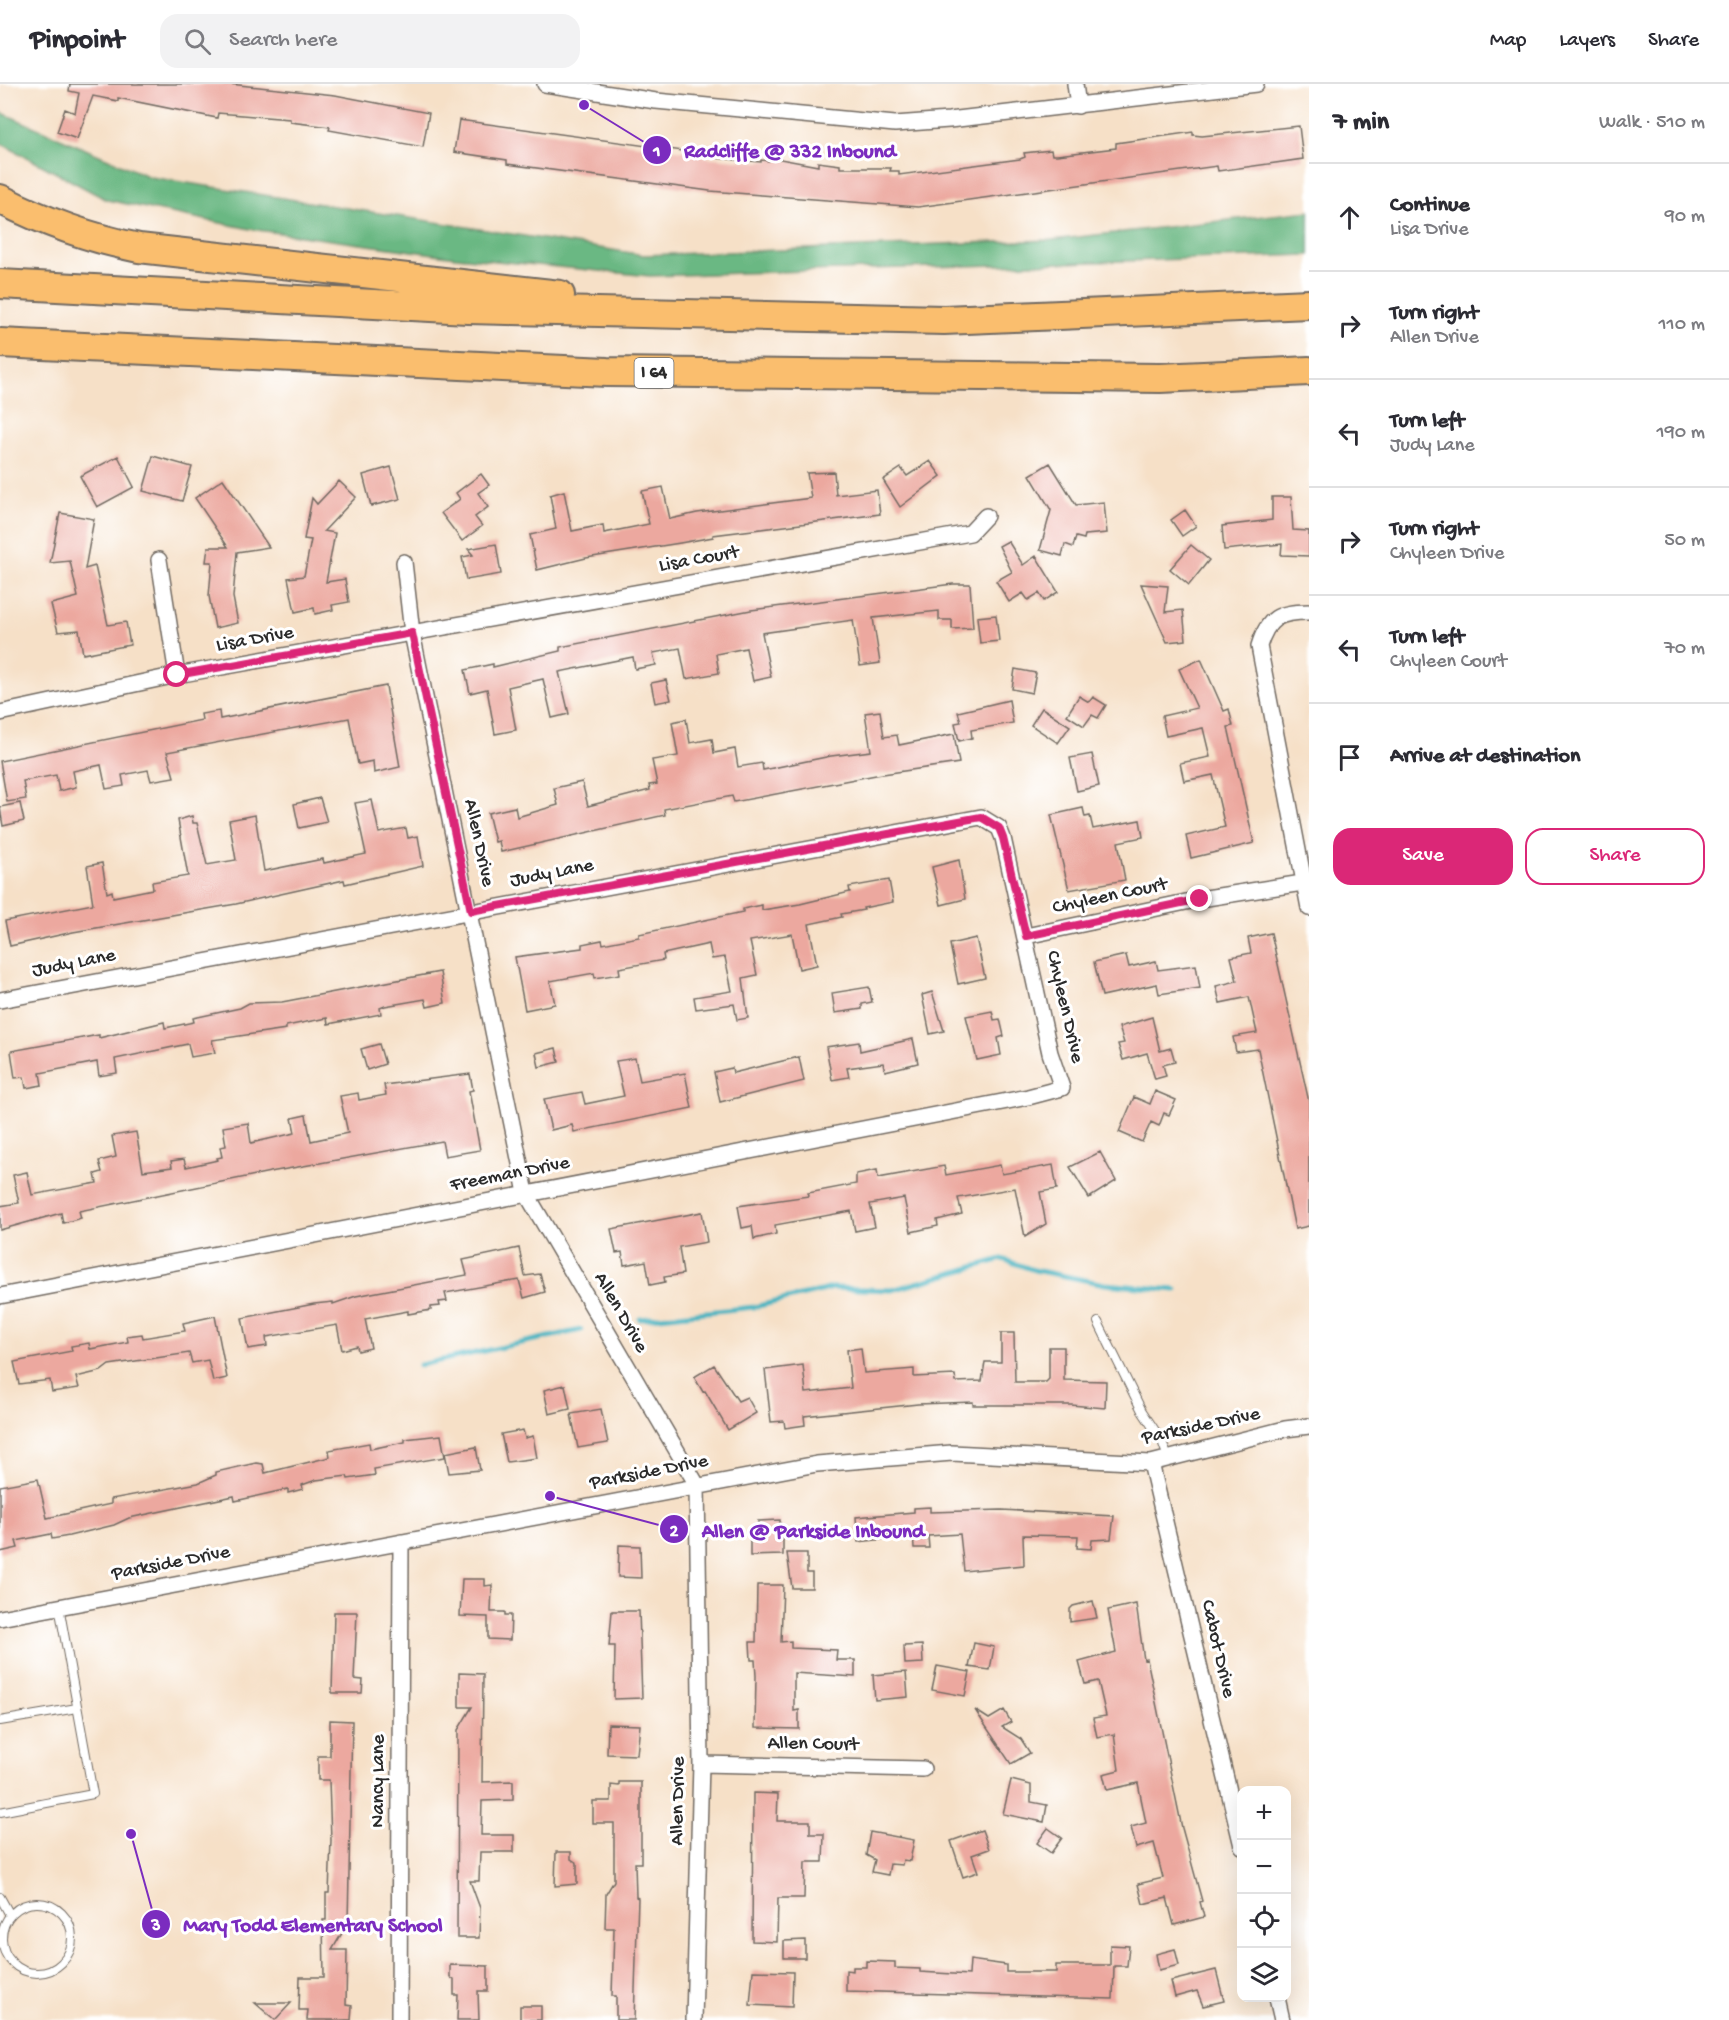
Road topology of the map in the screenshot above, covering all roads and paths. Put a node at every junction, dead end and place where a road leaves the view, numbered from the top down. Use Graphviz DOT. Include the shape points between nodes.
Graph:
graph roads {
  1 [pos="545,84"];
  2 [pos="1075,84"];
  3 [pos="1257,84"];
  4 [pos="1078,106"];
  5 [pos="0,200"];
  6 [pos="0,284"];
  7 [pos="1309,304"];
  8 [pos="699,315"];
  9 [pos="0,343"];
  10 [pos="169,353"];
  11 [pos="0,355"];
  12 [pos="1309,371"];
  13 [pos="986,516"];
  14 [pos="159,560"];
  15 [pos="404,562"];
  16 [pos="1309,612"];
  17 [pos="412,633"];
  18 [pos="177,675"];
  19 [pos="0,712"];
  20 [pos="970,818"];
  21 [pos="1306,883"];
  22 [pos="1309,908"];
  23 [pos="471,911"];
  24 [pos="1026,936"];
  25 [pos="0,1000"];
  26 [pos="1028,1097"];
  27 [pos="526,1193"];
  28 [pos="0,1296"];
  29 [pos="1098,1322"];
  30 [pos="1309,1426"];
  31 [pos="1168,1458"];
  32 [pos="1151,1463"];
  33 [pos="697,1485"];
  34 [pos="401,1542"];
  35 [pos="59,1606"];
  36 [pos="0,1618"];
  37 [pos="77,1708"];
  38 [pos="0,1721"];
  39 [pos="701,1764"];
  40 [pos="923,1769"];
  41 [pos="0,1812"];
  42 [pos="1241,1840"];
  43 [pos="0,1897"];
  44 [pos="10,1915"];
  45 [pos="1278,2002"];
  46 [pos="399,2020"];
  47 [pos="694,2020"];
  48 [pos="1282,2020"];
  1 -- 4 [label="street" via="700,106 895,124"];
  2 -- 4 [label="street"];
  3 -- 4 [label="street"];
  5 -- 8 [label="highway" via="71,231 139,248 517,289"];
  6 -- 8 [label="highway" via="468,309"];
  7 -- 8 [label="highway" via="944,320"];
  9 -- 10 [label="highway, I 64"];
  10 -- 11 [label="highway"];
  10 -- 12 [label="highway, I 64" via="607,372 1160,378"];
  13 -- 17 [label="street, Lisa Court" via="970,533"];
  14 -- 18 [label="street"];
  15 -- 17 [label="street, Allen Drive"];
  16 -- 21 [label="street" via="1280,615 1264,630 1258,646"];
  17 -- 18 [label="street, Lisa Drive"];
  17 -- 23 [label="street, Allen Drive"];
  18 -- 19 [label="street, Lisa Drive"];
  20 -- 23 [label="street, Judy Lane"];
  20 -- 24 [label="street, Chyleen Drive" via="981,817 999,828"];
  21 -- 22 [label="street"];
  21 -- 24 [label="street, Chyleen Court" via="1200,899"];
  23 -- 25 [label="street, Judy Lane"];
  23 -- 27 [label="street, Allen Drive"];
  24 -- 26 [label="street, Chyleen Drive" via="1050,1053 1062,1088"];
  26 -- 27 [label="street, Freeman Drive"];
  27 -- 28 [label="street, Freeman Drive"];
  27 -- 33 [label="street, Allen Drive"];
  29 -- 31 [label="lane"];
  30 -- 31 [label="street, Parkside Drive"];
  31 -- 32 [label="street, Parkside Drive"];
  32 -- 33 [label="street, Parkside Drive" via="913,1455 817,1464"];
  32 -- 42 [label="street, Cabot Drive"];
  33 -- 34 [label="street, Parkside Drive"];
  33 -- 39 [label="street, Allen Drive"];
  34 -- 35 [label="street, Parkside Drive"];
  34 -- 46 [label="street, Nancy Lane"];
  35 -- 36 [label="street, Parkside Drive"];
  35 -- 37 [label="lane"];
  37 -- 38 [label="lane"];
  37 -- 41 [label="lane" via="93,1794"];
  39 -- 40 [label="street, Allen Court"];
  39 -- 47 [label="street, Allen Drive"];
  43 -- 44 [label="lane"];
  44 -- 44 [label="lane" via="1,1936 2,1947 14,1966 35,1974 46,1972 65,1959 70,1948 69,1925 54,1907 30,1903"];
  45 -- 48 [label="street"];
}
